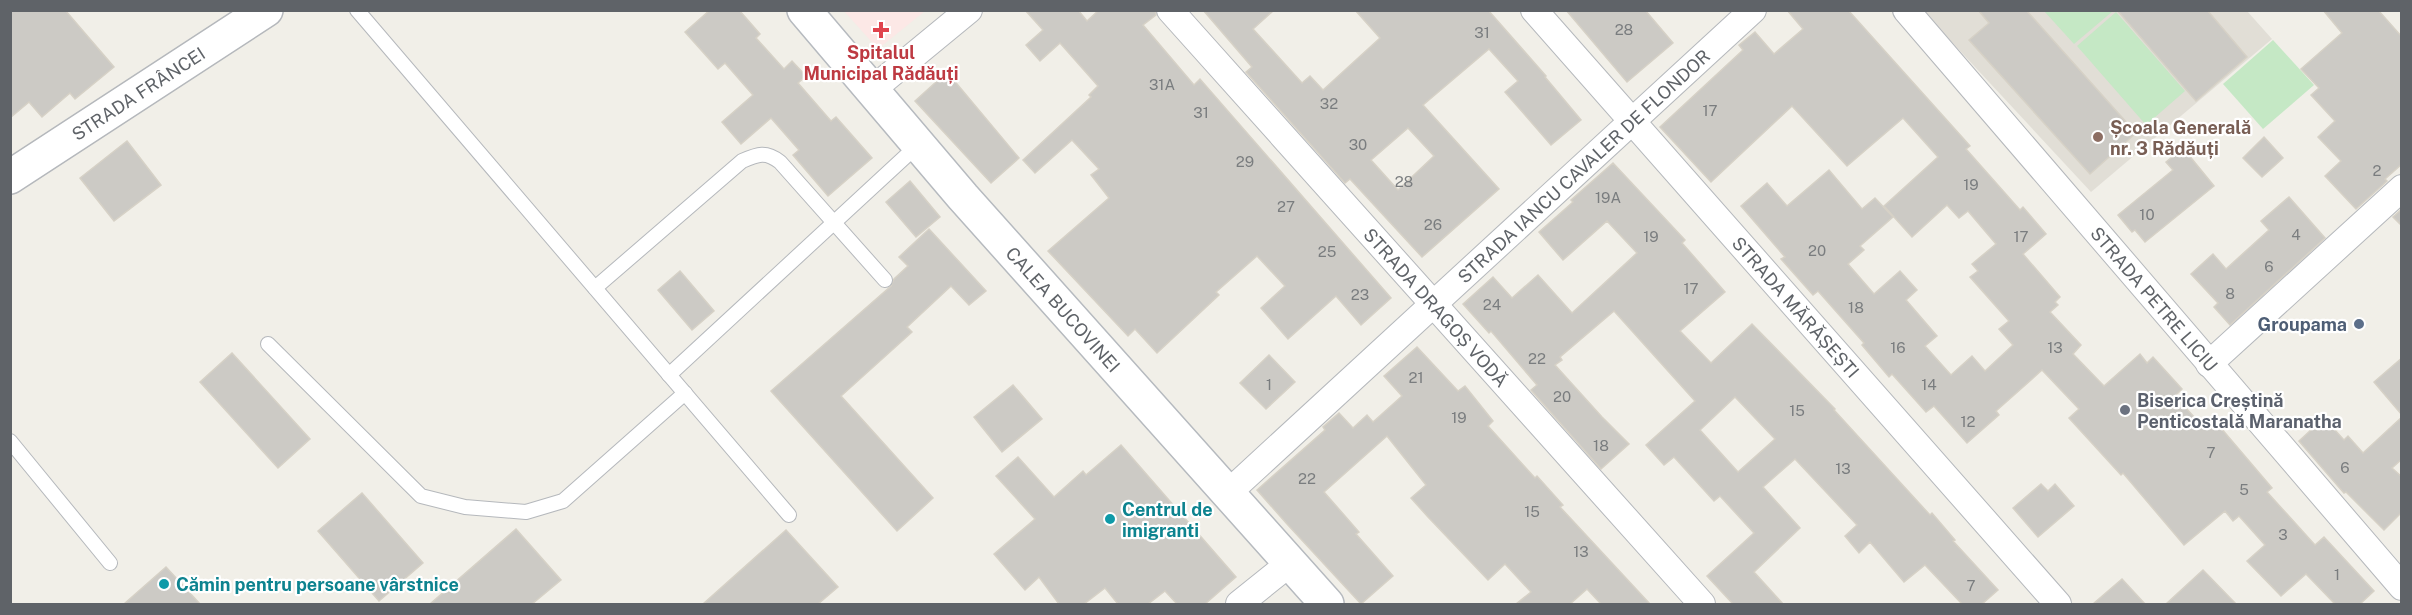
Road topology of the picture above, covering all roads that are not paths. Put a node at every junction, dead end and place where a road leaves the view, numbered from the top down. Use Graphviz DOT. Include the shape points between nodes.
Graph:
graph roads {
  1 [pos="266,10"];
  2 [pos="357,10"];
  3 [pos="804,10"];
  4 [pos="969,10"];
  5 [pos="1170,10"];
  6 [pos="1534,10"];
  7 [pos="1753,10"];
  8 [pos="1906,10"];
  9 [pos="873,89"];
  10 [pos="1632,122"];
  11 [pos="919,144"];
  12 [pos="10,177"];
  13 [pos="2402,188"];
  14 [pos="834,223"];
  15 [pos="885,280"];
  16 [pos="595,288"];
  17 [pos="1434,304"];
  18 [pos="268,344"];
  19 [pos="2209,364"];
  20 [pos="669,375"];
  21 [pos="685,393"];
  22 [pos="10,441"];
  23 [pos="1228,493"];
  24 [pos="789,515"];
  25 [pos="110,563"];
  26 [pos="1290,563"];
  27 [pos="2402,588"];
  28 [pos="1239,604"];
  29 [pos="1327,604"];
  30 [pos="1702,604"];
  31 [pos="2058,604"];
  1 -- 12 [label="main road, STRADA FRÂNCEI"];
  2 -- 16 [label="lane"];
  3 -- 9 [label="main road, CALEA BUCOVINEI"];
  4 -- 9 [label="street"];
  5 -- 17 [label="street, STRADA DRAGOȘ VODĂ"];
  6 -- 10 [label="street, STRADA MĂRĂȘEȘTI"];
  7 -- 10 [label="street, STRADA IANCU CAVALER DE FLONDOR"];
  8 -- 19 [label="street, STRADA PETRE LICIU"];
  9 -- 11 [label="main road, CALEA BUCOVINEI"];
  10 -- 17 [label="street, STRADA IANCU CAVALER DE FLONDOR"];
  10 -- 31 [label="street, STRADA MĂRĂȘEȘTI"];
  11 -- 14 [label="lane"];
  11 -- 23 [label="main road, CALEA BUCOVINEI"];
  13 -- 19 [label="street"];
  14 -- 15 [label="lane"];
  14 -- 16 [label="lane" via="780,162 760,153 742,161"];
  14 -- 20 [label="lane"];
  16 -- 20 [label="lane"];
  17 -- 23 [label="street, STRADA IANCU CAVALER DE FLONDOR"];
  17 -- 30 [label="street, STRADA DRAGOȘ VODĂ"];
  18 -- 21 [label="lane" via="422,496 465,507 526,512 563,501"];
  19 -- 27 [label="street, STRADA PETRE LICIU"];
  20 -- 21 [label="lane"];
  21 -- 24 [label="lane"];
  22 -- 25 [label="lane"];
  23 -- 26 [label="main road, CALEA BUCOVINEI"];
  26 -- 28 [label="street"];
  26 -- 29 [label="main road, CALEA BUCOVINEI"];
}
